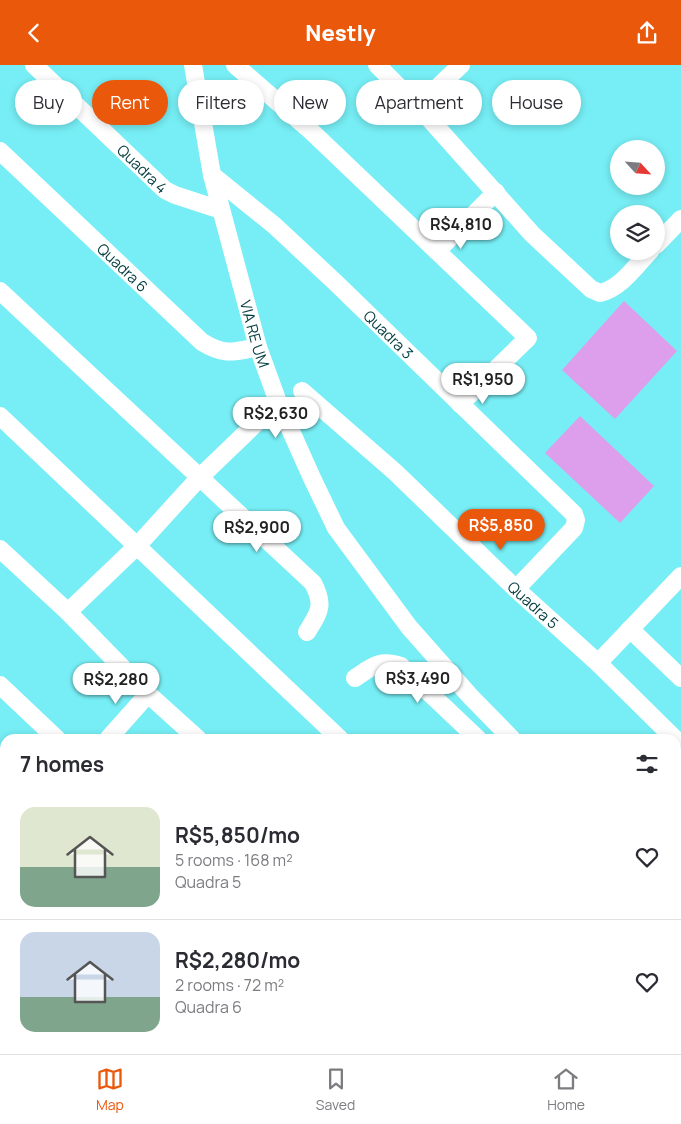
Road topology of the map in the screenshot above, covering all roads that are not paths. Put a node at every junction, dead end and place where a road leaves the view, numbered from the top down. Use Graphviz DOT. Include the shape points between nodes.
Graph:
graph roads {
  1 [pos="34,65"];
  2 [pos="235,65"];
  3 [pos="377,65"];
  4 [pos="461,65"];
  5 [pos="189,68"];
  6 [pos="392,80"];
  7 [pos="445,80"];
  8 [pos="435,125"];
  9 [pos="0,151"];
  10 [pos="212,175"];
  11 [pos="496,192"];
  12 [pos="221,210"];
  13 [pos="681,219"];
  14 [pos="665,236"];
  15 [pos="437,251"];
  16 [pos="642,260"];
  17 [pos="0,291"];
  18 [pos="258,347"];
  19 [pos="302,391"];
  20 [pos="278,402"];
  21 [pos="460,404"];
  22 [pos="0,416"];
  23 [pos="199,478"];
  24 [pos="138,545"];
  25 [pos="0,549"];
  26 [pos="681,576"];
  27 [pos="516,589"];
  28 [pos="68,612"];
  29 [pos="630,629"];
  30 [pos="307,632"];
  31 [pos="598,663"];
  32 [pos="354,678"];
  33 [pos="681,678"];
  34 [pos="0,685"];
  35 [pos="148,693"];
  36 [pos="52,734"];
  37 [pos="112,734"];
  38 [pos="193,734"];
  39 [pos="335,734"];
  40 [pos="473,734"];
  41 [pos="507,734"];
  42 [pos="671,734"];
  1 -- 12 [label="street, Quadra 4" via="165,190"];
  2 -- 15 [label="street" via="311,131"];
  3 -- 6 [label="street"];
  4 -- 7 [label="street"];
  5 -- 10 [label="street, VIA RE UM"];
  8 -- 11 [label="street"];
  9 -- 18 [label="street, Quadra 6" via="202,342 219,352"];
  10 -- 12 [label="street, VIA RE UM"];
  10 -- 21 [label="street, Quadra 3" via="275,226"];
  11 -- 15 [label="street"];
  11 -- 16 [label="street" via="532,234 591,289 600,293 607,291 619,284"];
  12 -- 18 [label="street, VIA RE UM"];
  13 -- 14 [label="street"];
  15 -- 21 [label="street" via="528,338"];
  17 -- 23 [label="street"];
  18 -- 20 [label="street, VIA RE UM"];
  19 -- 27 [label="street, Quadra 5" via="395,472"];
  20 -- 23 [label="street"];
  20 -- 41 [label="street, VIA RE UM" via="336,527 409,627"];
  21 -- 27 [label="street, Quadra 3" via="574,514 576,520 574,528"];
  22 -- 24 [label="street"];
  23 -- 24 [label="street"];
  23 -- 30 [label="street" via="313,583 320,597 320,606"];
  24 -- 28 [label="street"];
  24 -- 39 [label="street"];
  25 -- 28 [label="street"];
  26 -- 29 [label="street"];
  27 -- 31 [label="street, Quadra 5"];
  28 -- 35 [label="street"];
  29 -- 31 [label="street"];
  29 -- 33 [label="street"];
  31 -- 42 [label="street, Quadra 5"];
  32 -- 40 [label="street" via="376,664 387,662 401,666"];
  34 -- 36 [label="street"];
  35 -- 37 [label="street"];
  35 -- 38 [label="street"];
}
